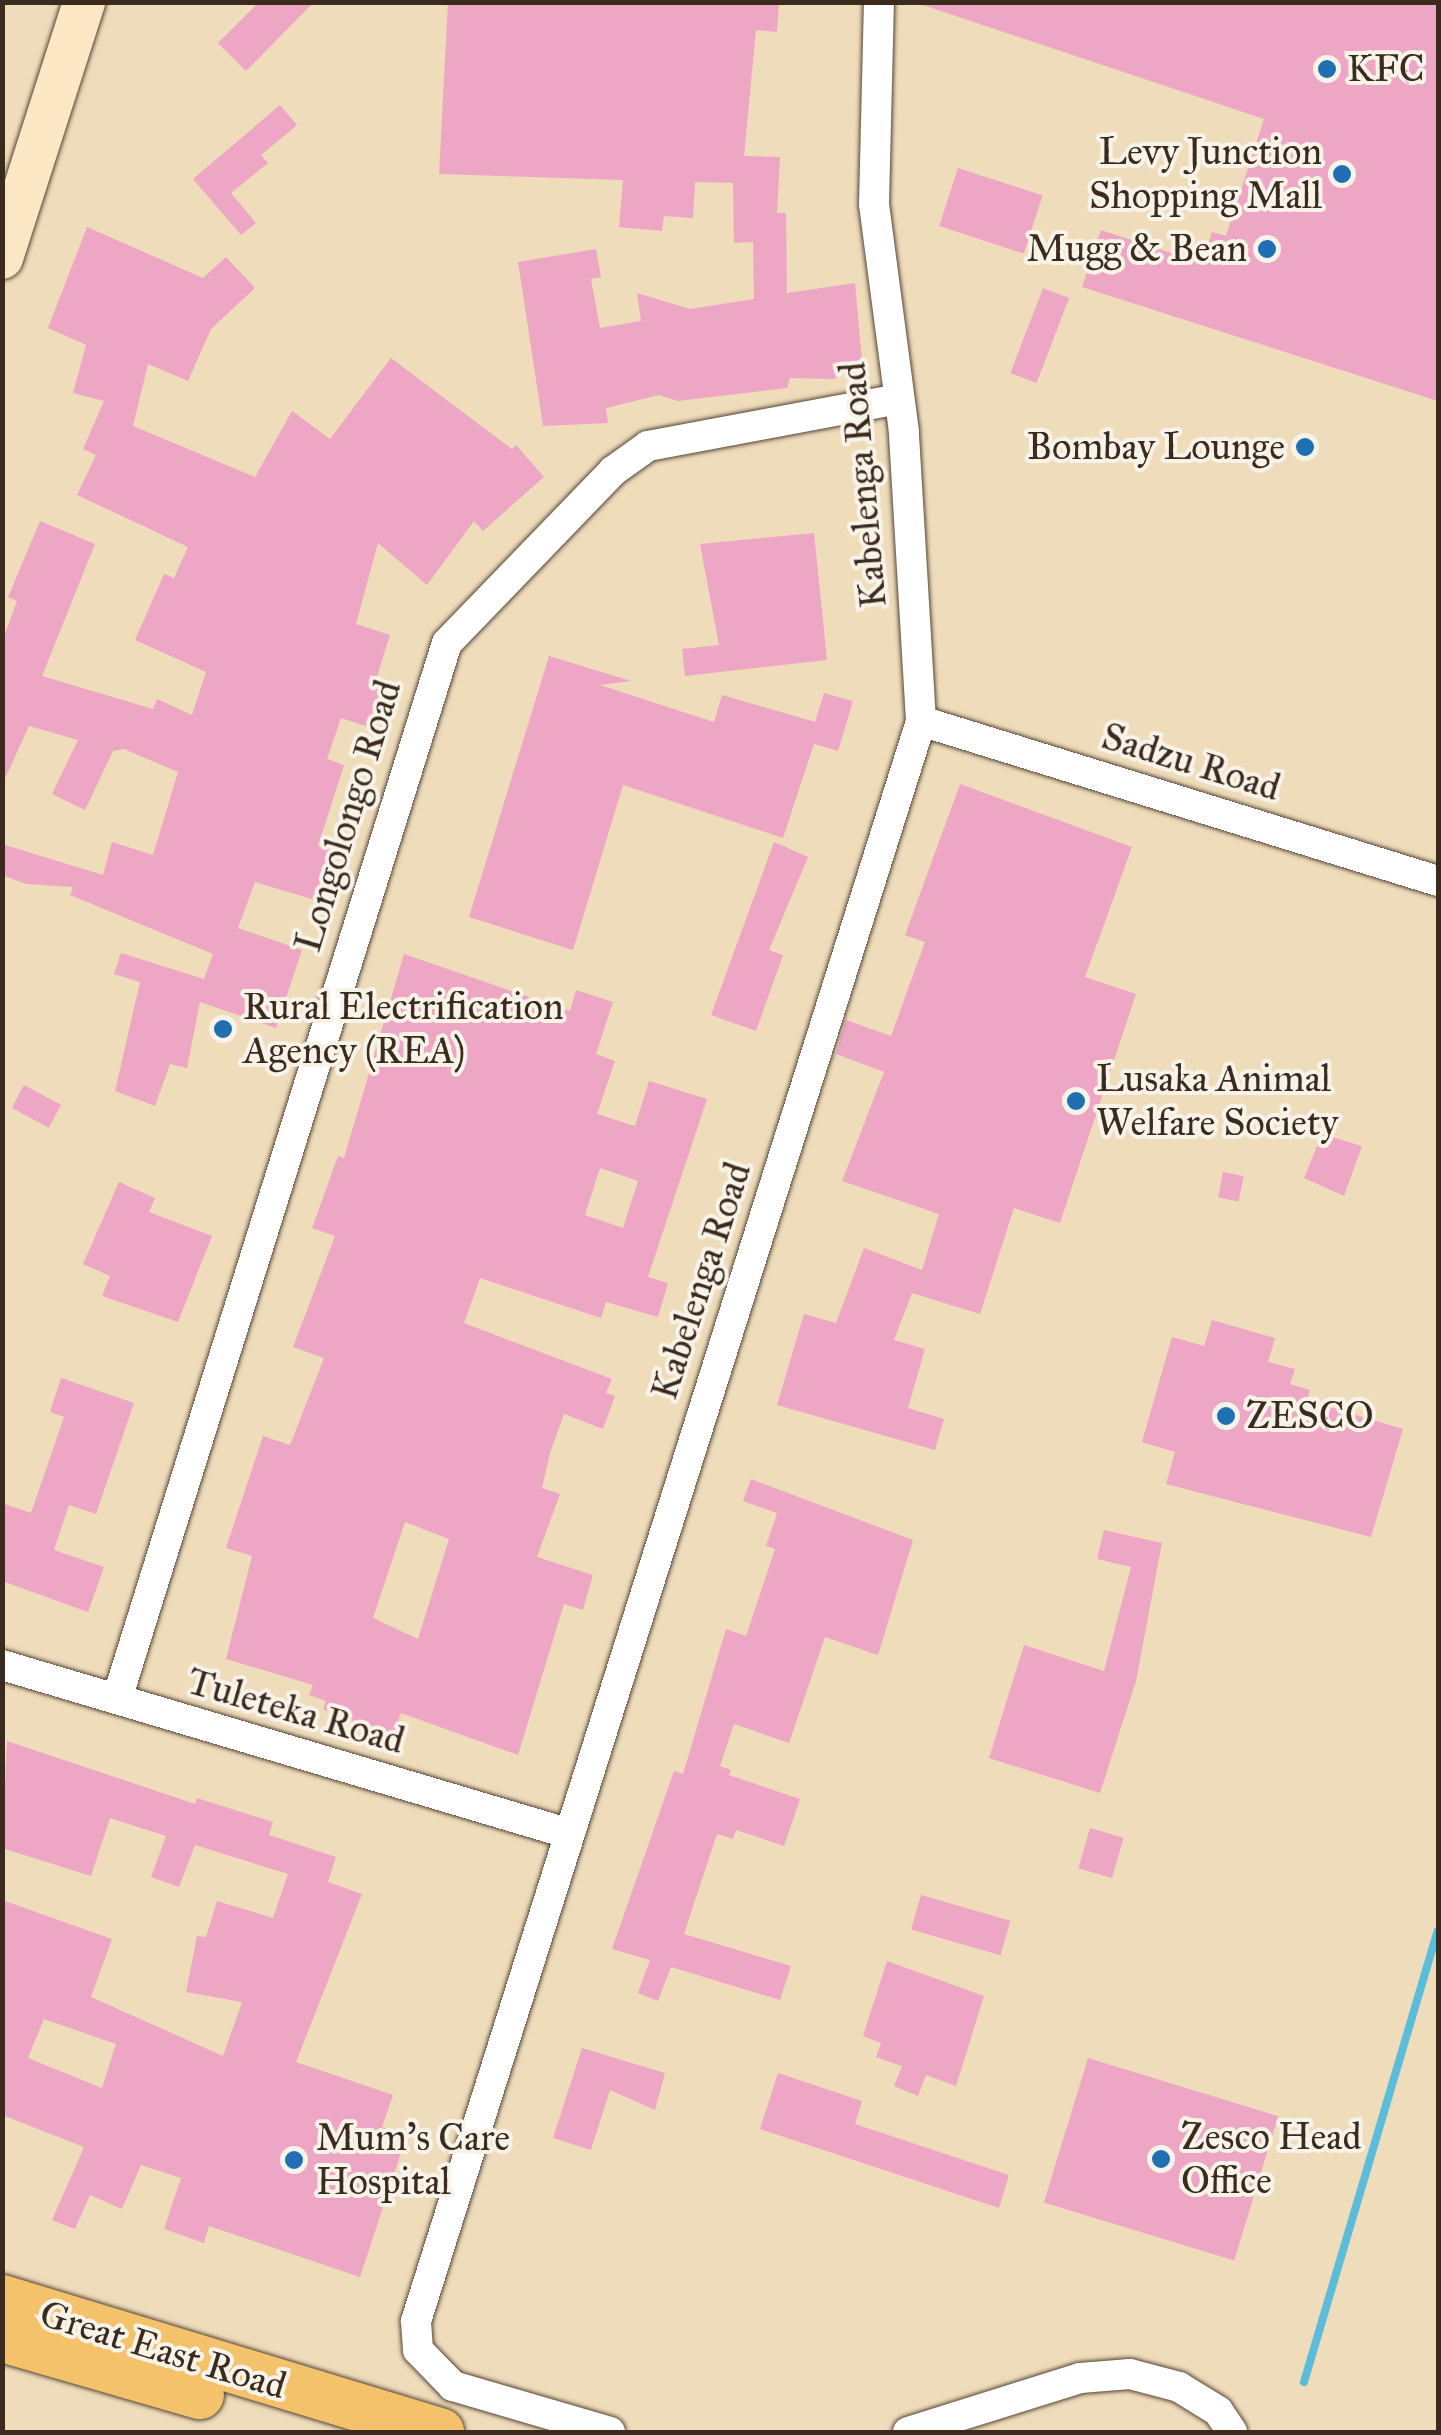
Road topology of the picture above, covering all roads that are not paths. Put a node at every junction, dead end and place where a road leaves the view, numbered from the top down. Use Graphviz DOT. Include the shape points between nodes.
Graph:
graph roads {
  1 [pos="84,2"];
  2 [pos="879,2"];
  3 [pos="2,258"];
  4 [pos="898,399"];
  5 [pos="921,721"];
  6 [pos="1438,880"];
  7 [pos="2,1666"];
  8 [pos="118,1700"];
  9 [pos="567,1832"];
  10 [pos="2,2299"];
  11 [pos="2,2338"];
  12 [pos="323,2432"];
  13 [pos="440,2432"];
  14 [pos="610,2432"];
  15 [pos="908,2432"];
  16 [pos="1232,2432"];
  1 -- 3 [label="main road"];
  2 -- 4 [label="street, Kabelenga Road" via="874,204"];
  4 -- 5 [label="street, Kabelenga Road"];
  4 -- 8 [label="street, Longolongo Road" via="648,446 614,471 447,642"];
  5 -- 6 [label="street, Sadzu Road"];
  5 -- 9 [label="street, Kabelenga Road"];
  7 -- 8 [label="street, Tuleteka Road"];
  8 -- 9 [label="street, Tuleteka Road"];
  9 -- 14 [label="street, Kabelenga Road" via="416,2321 418,2350 453,2386"];
  10 -- 13 [label="main road, Great East Road"];
  11 -- 12 [label="main road, Great East Road"];
  15 -- 16 [label="street" via="1080,2378 1130,2374 1179,2387 1218,2411"];
}
